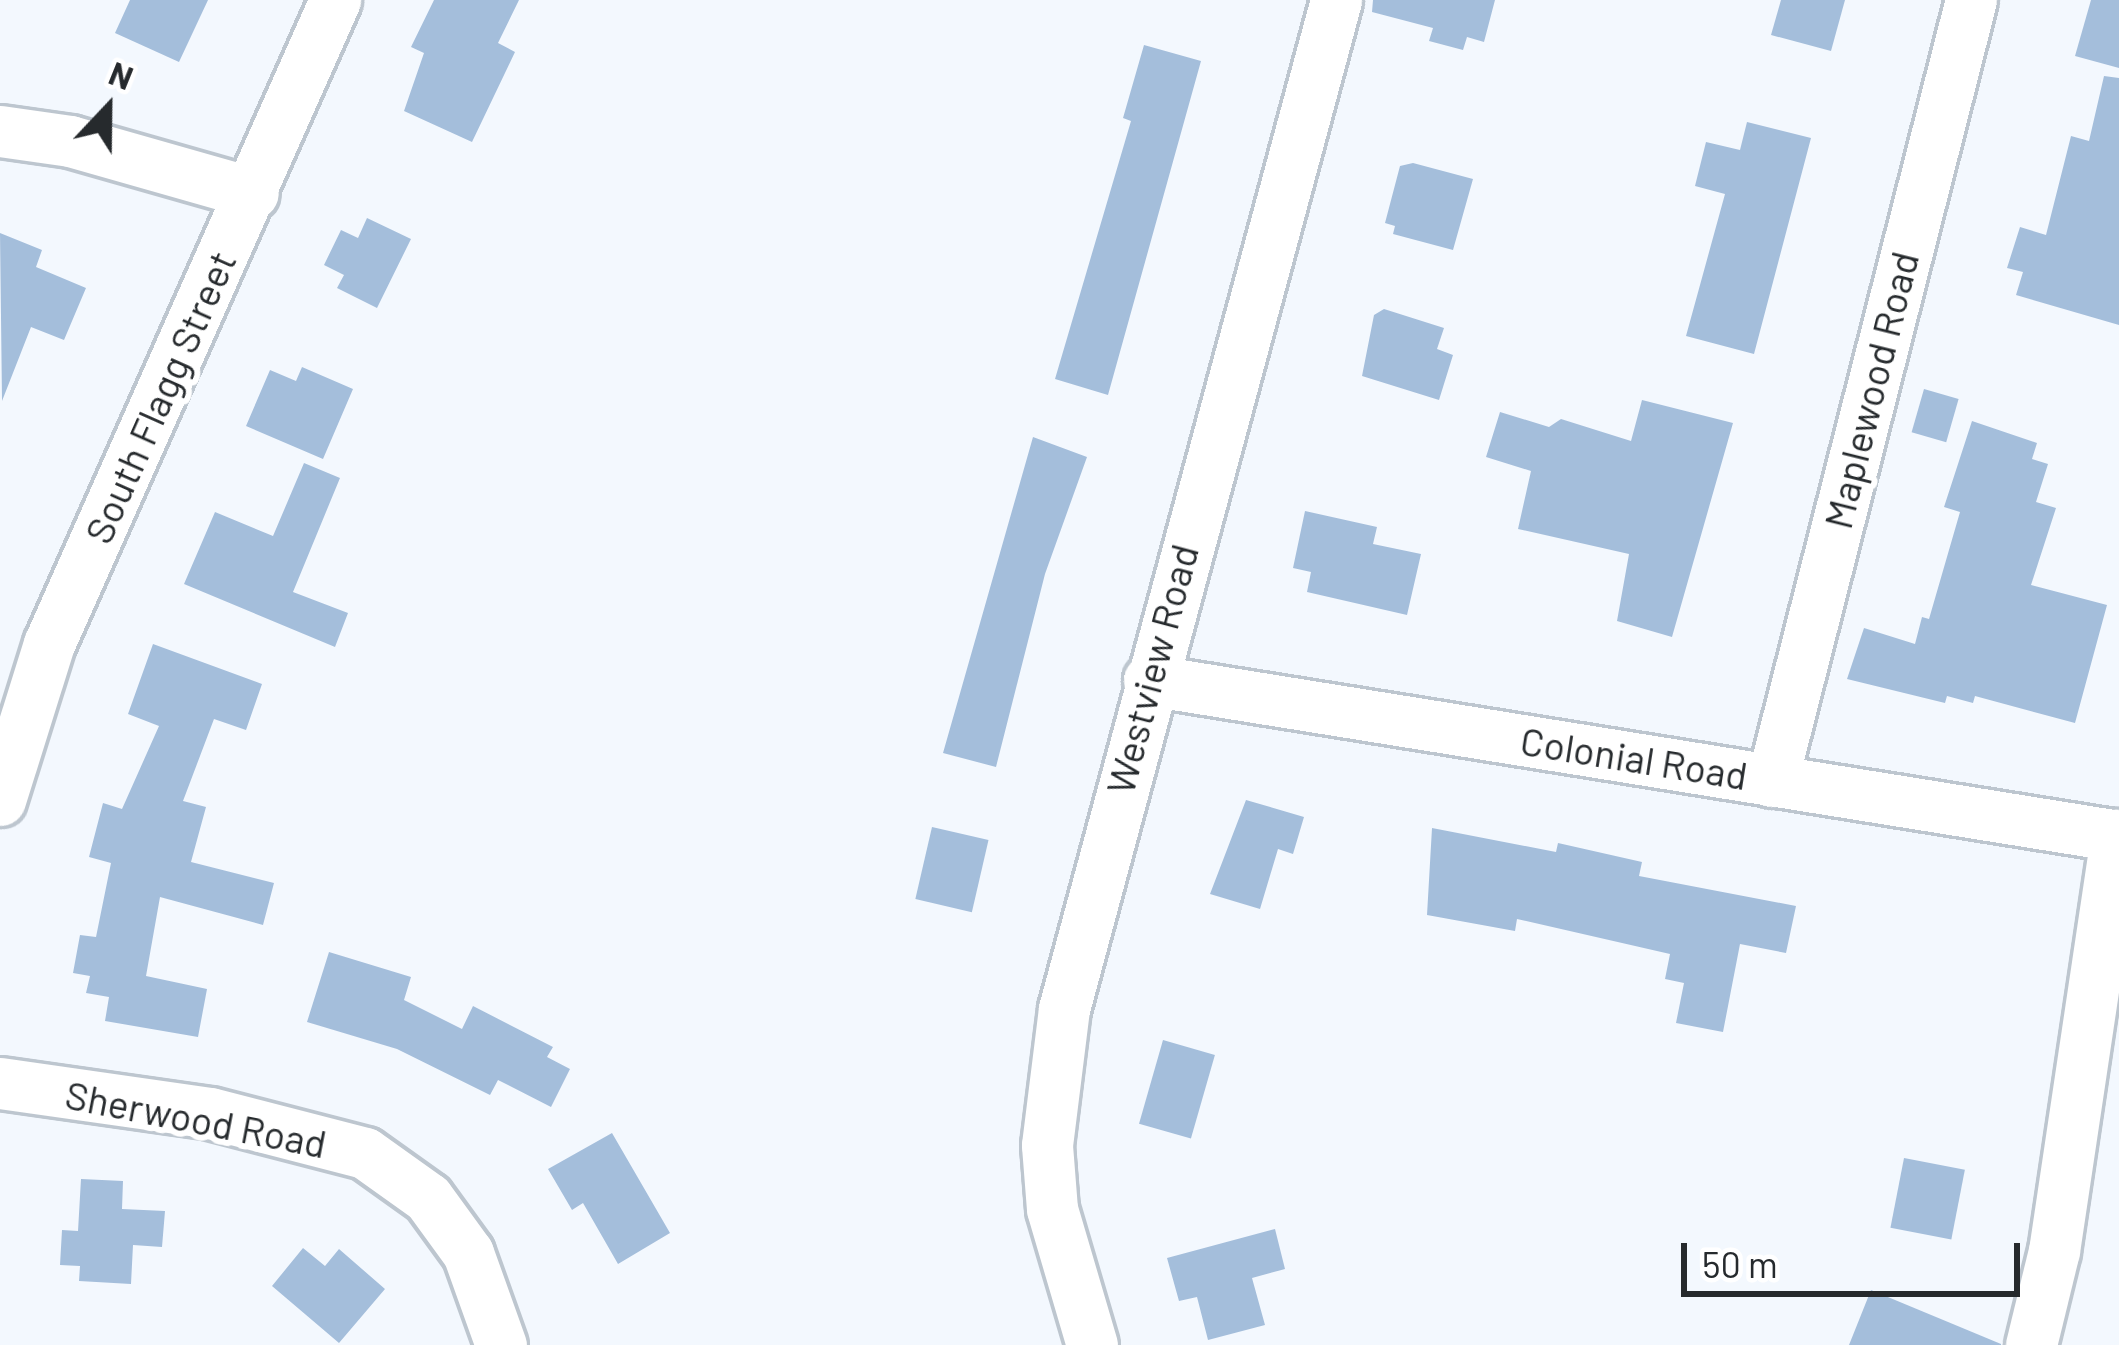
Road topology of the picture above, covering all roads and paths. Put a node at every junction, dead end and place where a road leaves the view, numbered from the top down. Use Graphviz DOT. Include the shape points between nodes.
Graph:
graph roads {
  1 [pos="334,0"];
  2 [pos="1336,0"];
  3 [pos="1971,0"];
  4 [pos="0,131"];
  5 [pos="253,194"];
  6 [pos="1149,680"];
  7 [pos="1772,781"];
  8 [pos="0,800"];
  9 [pos="2118,835"];
  10 [pos="0,1083"];
  11 [pos="501,1345"];
  12 [pos="1092,1345"];
  13 [pos="2031,1345"];
  1 -- 5 [label="street, South Flagg Street"];
  2 -- 6 [label="street, Westview Road"];
  3 -- 7 [label="street, Maplewood Road"];
  4 -- 5 [label="street" via="70,141"];
  5 -- 8 [label="street, South Flagg Street" via="49,644"];
  6 -- 7 [label="street, Colonial Road"];
  6 -- 12 [label="street, Westview Road" via="1080,926 1051,1087 1052,1209"];
  7 -- 9 [label="street, Colonial Road"];
  9 -- 13 [label="street" via="2054,1251"];
  10 -- 11 [label="street, Sherwood Road" via="210,1113 365,1153 428,1198 468,1253"];
}
